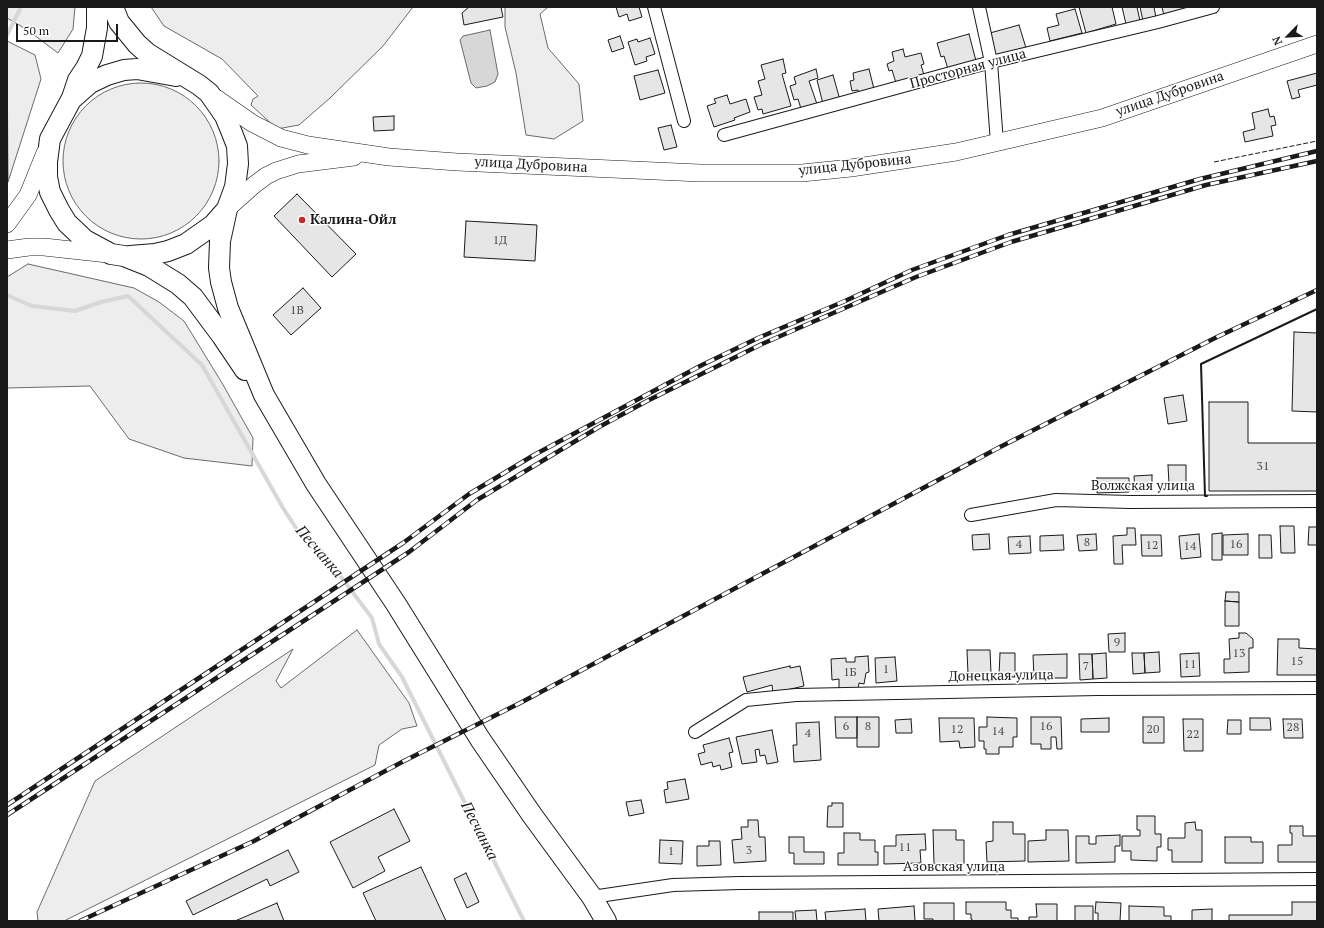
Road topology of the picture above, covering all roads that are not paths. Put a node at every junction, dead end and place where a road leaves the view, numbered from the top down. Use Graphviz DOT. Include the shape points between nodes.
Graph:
graph roads {
  1 [pos="97,7"];
  2 [pos="113,7"];
  3 [pos="654,7"];
  4 [pos="979,7"];
  5 [pos="1213,7"];
  6 [pos="1317,44"];
  7 [pos="991,62"];
  8 [pos="190,79"];
  9 [pos="209,93"];
  10 [pos="72,98"];
  11 [pos="684,121"];
  12 [pos="724,135"];
  13 [pos="50,139"];
  14 [pos="997,143"];
  15 [pos="376,155"];
  16 [pos="227,209"];
  17 [pos="7,224"];
  18 [pos="7,250"];
  19 [pos="118,255"];
  20 [pos="264,395"];
  21 [pos="1317,501"];
  22 [pos="971,515"];
  23 [pos="1317,688"];
  24 [pos="694,732"];
  25 [pos="1317,879"];
  26 [pos="592,897"];
  27 [pos="606,921"];
  1 -- 10 [label="highway" via="92,56 78,80"];
  2 -- 8 [label="highway" via="119,22 137,44"];
  3 -- 11 [label="street"];
  4 -- 7 [label="street"];
  5 -- 7 [label="street, Просторная улица"];
  6 -- 14 [label="main road, улица Дубровина" via="1102,118"];
  7 -- 12 [label="street, Просторная улица"];
  7 -- 14 [label="street"];
  8 -- 9 [label="highway"];
  8 -- 10 [label="highway" via="137,69 124,70 90,83"];
  9 -- 15 [label="main road" via="246,120 281,138 308,145"];
  9 -- 16 [label="highway" via="225,116 236,146 238,164 235,187"];
  10 -- 13 [label="highway"];
  13 -- 17 [label="main road" via="28,195"];
  13 -- 19 [label="highway" via="47,177 50,192 59,210 67,223 85,240"];
  14 -- 15 [label="main road, улица Дубровина" via="902,161 802,172 692,173 457,162"];
  15 -- 16 [label="main road" via="287,167 266,176"];
  16 -- 19 [label="highway" via="213,224 186,244 161,253"];
  16 -- 20 [label="highway" via="220,241 221,282 228,308"];
  18 -- 19 [label="main road" via="44,247"];
  19 -- 20 [label="highway" via="158,271 192,297"];
  20 -- 26 [label="highway" via="316,484 396,604 480,739"];
  21 -- 22 [label="street, Волжская улица" via="1056,500"];
  23 -- 24 [label="street, Донецкая улица" via="1090,689 796,695 746,700"];
  25 -- 26 [label="street, Азовская улица" via="740,883 674,885"];
  26 -- 27 [label="highway"];
}
